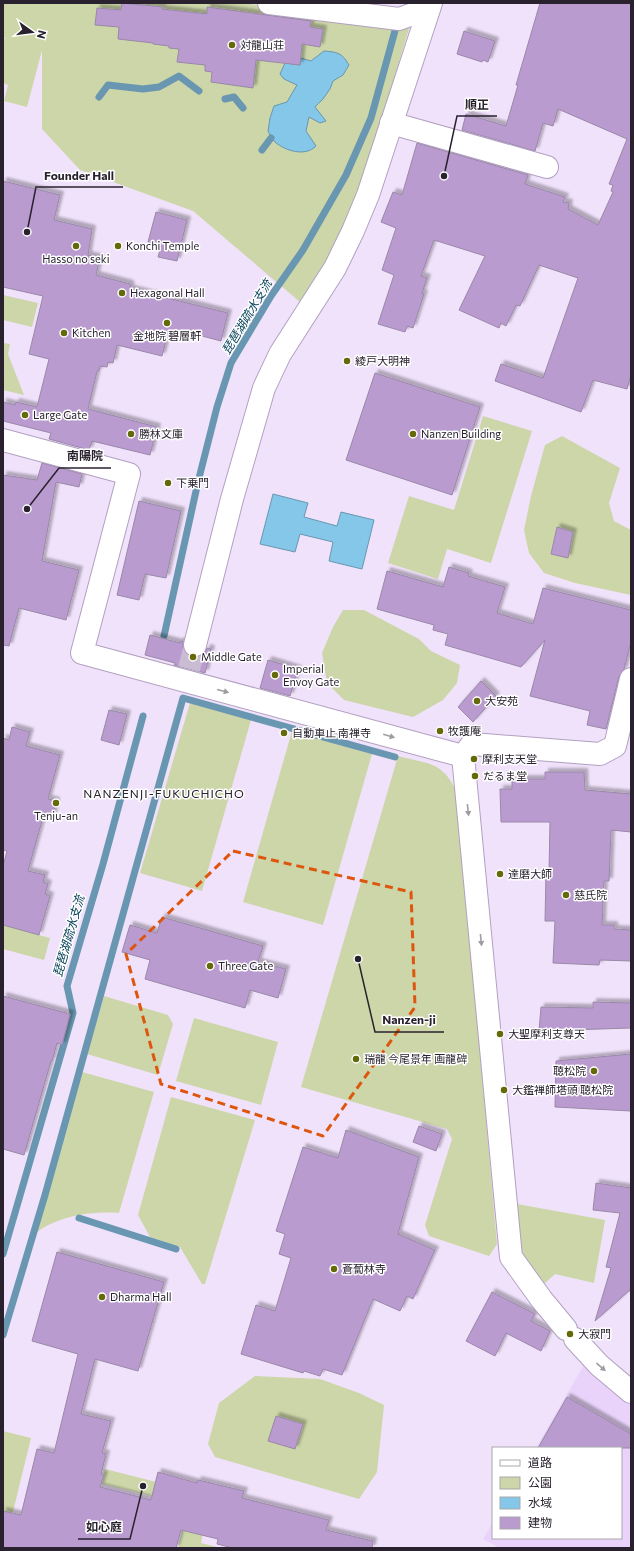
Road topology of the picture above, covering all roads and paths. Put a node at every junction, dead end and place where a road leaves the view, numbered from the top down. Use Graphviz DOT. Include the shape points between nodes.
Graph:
graph roads {
  1 [pos="269,3"];
  2 [pos="430,3"];
  3 [pos="391,123"];
  4 [pos="547,167"];
  5 [pos="3,440"];
  6 [pos="196,645"];
  7 [pos="631,679"];
  8 [pos="463,756"];
  9 [pos="631,1392"];
  1 -- 2 [label="street" via="399,19"];
  2 -- 3 [label="street"];
  3 -- 4 [label="street"];
  3 -- 6 [label="street" via="353,232 335,268 280,354 264,388 232,499"];
  5 -- 8 [label="street, one-way" via="129,474 82,653 187,675"];
  7 -- 8 [label="street" via="615,746 600,754 472,744"];
  8 -- 9 [label="street, one-way" via="511,1258 570,1334 599,1365"];
}
